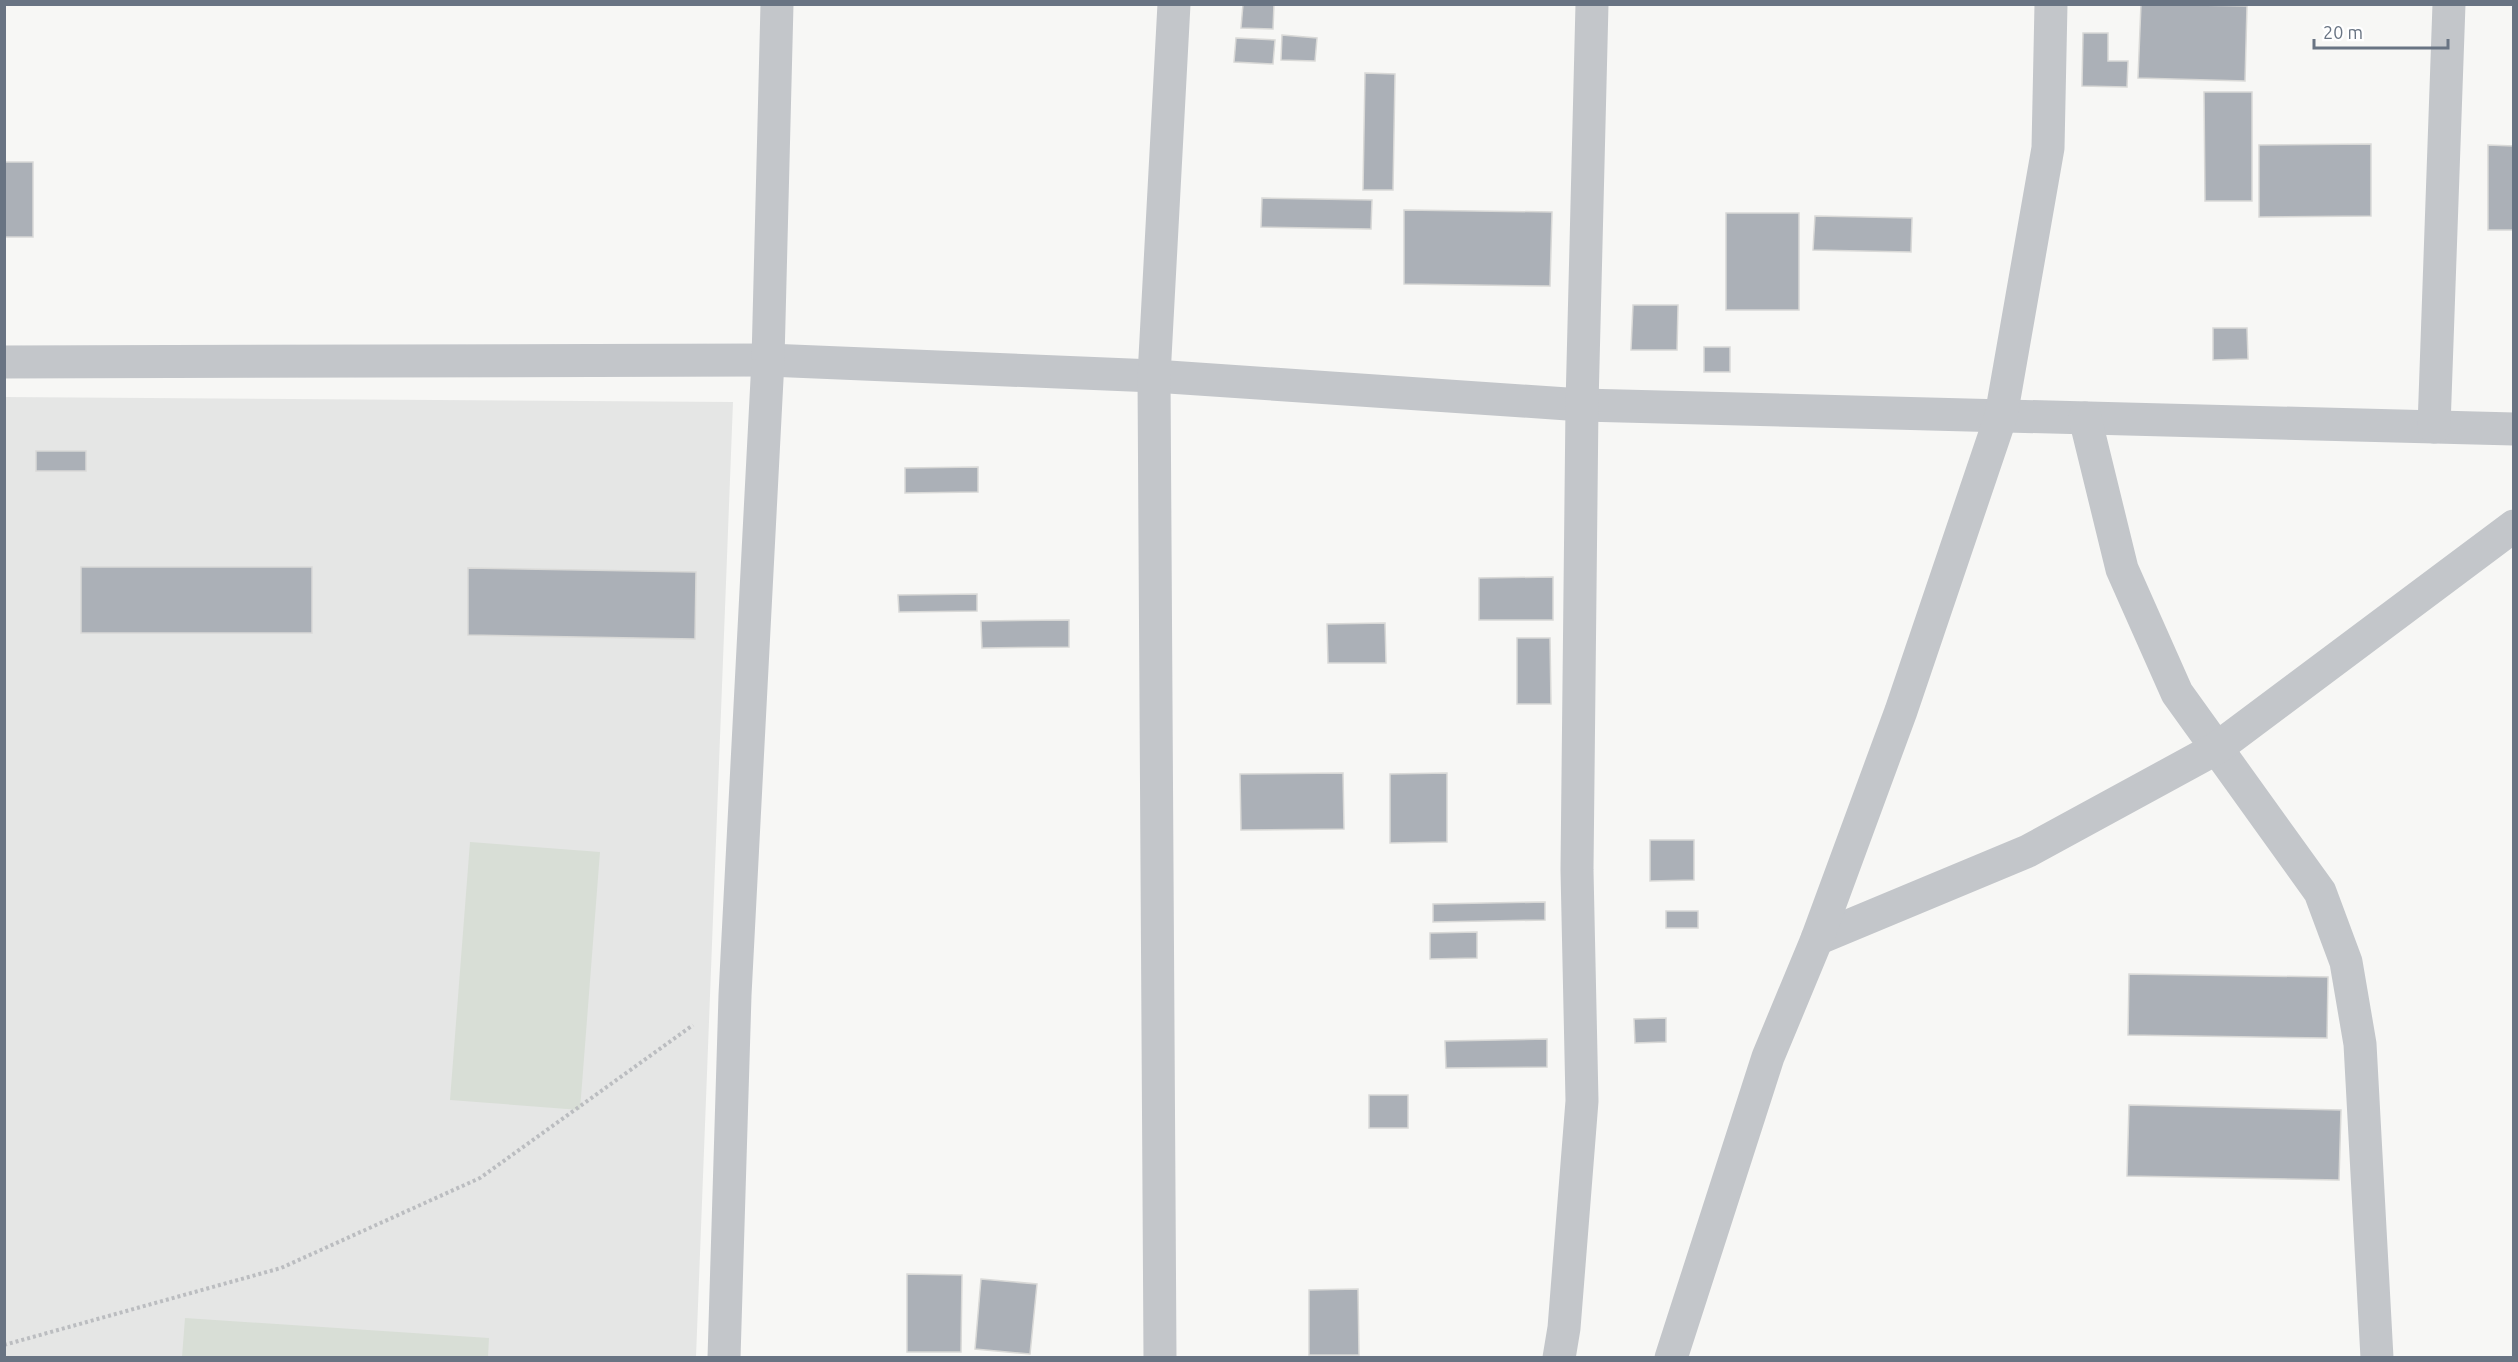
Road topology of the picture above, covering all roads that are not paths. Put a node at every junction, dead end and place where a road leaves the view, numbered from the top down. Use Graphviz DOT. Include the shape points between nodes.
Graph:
graph roads {
  1 [pos="777,4"];
  2 [pos="1174,4"];
  3 [pos="1592,4"];
  4 [pos="2051,4"];
  5 [pos="2449,4"];
  6 [pos="768,360"];
  7 [pos="4,362"];
  8 [pos="1154,376"];
  9 [pos="1582,405"];
  10 [pos="2001,416"];
  11 [pos="2085,418"];
  12 [pos="2434,427"];
  13 [pos="2514,429"];
  14 [pos="2514,526"];
  15 [pos="2217,748"];
  16 [pos="1817,939"];
  17 [pos="724,1358"];
  18 [pos="1160,1358"];
  19 [pos="1559,1358"];
  20 [pos="1671,1358"];
  21 [pos="2377,1358"];
  1 -- 6 [label="street"];
  2 -- 8 [label="street"];
  3 -- 9 [label="street"];
  4 -- 10 [label="street" via="2048,148"];
  5 -- 12 [label="street"];
  6 -- 7 [label="street"];
  6 -- 8 [label="street"];
  6 -- 17 [label="street" via="735,995"];
  8 -- 9 [label="street"];
  8 -- 18 [label="street"];
  9 -- 10 [label="street"];
  9 -- 19 [label="street" via="1577,858 1582,1101"];
  10 -- 11 [label="street"];
  10 -- 16 [label="street" via="1901,711"];
  11 -- 12 [label="street"];
  11 -- 15 [label="street" via="2122,568 2177,693"];
  12 -- 13 [label="street"];
  14 -- 15 [label="street"];
  15 -- 16 [label="street" via="2028,851"];
  15 -- 21 [label="street" via="2320,892 2346,962 2360,1044"];
  16 -- 20 [label="street" via="1768,1057"];
}
